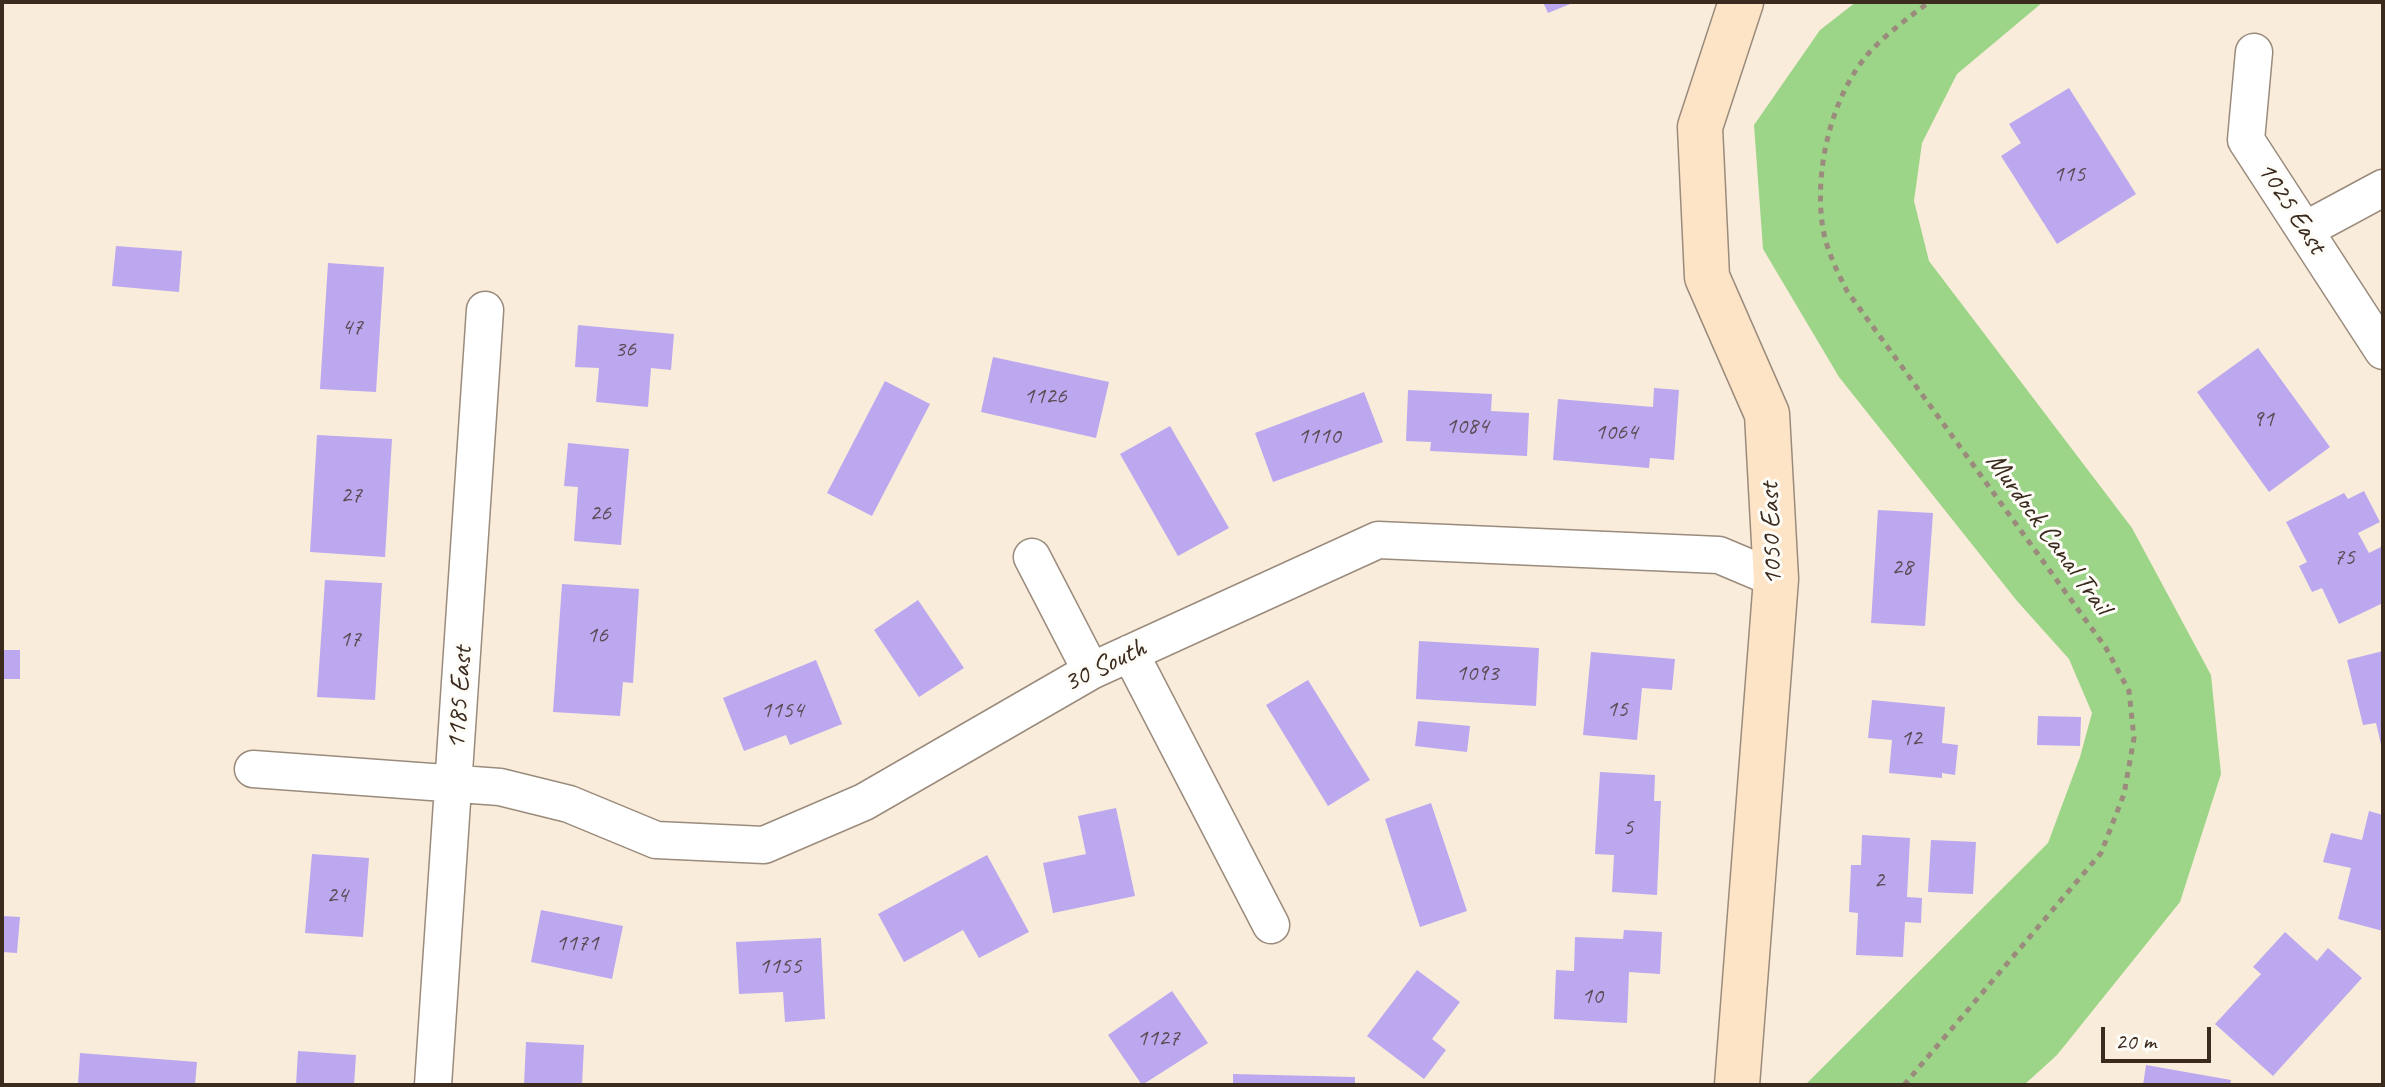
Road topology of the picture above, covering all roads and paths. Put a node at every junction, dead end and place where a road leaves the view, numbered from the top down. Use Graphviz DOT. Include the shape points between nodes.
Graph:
graph roads {
  1 [pos="1741,2"];
  2 [pos="1929,2"];
  3 [pos="2254,52"];
  4 [pos="2383,188"];
  5 [pos="2305,230"];
  6 [pos="485,310"];
  7 [pos="2383,351"];
  8 [pos="1032,557"];
  9 [pos="1776,579"];
  10 [pos="1130,653"];
  11 [pos="1091,671"];
  12 [pos="253,769"];
  13 [pos="455,784"];
  14 [pos="1271,925"];
  15 [pos="433,1085"];
  16 [pos="1737,1085"];
  17 [pos="1904,1085"];
  1 -- 9 [label="street, 1050 East" via="1700,127 1707,277 1767,414"];
  2 -- 17 [label="path, Murdock Canal Trail" via="1867,56 1844,92 1827,141 1821,191 1828,251 1847,291 2106,648 2129,691 2134,738 2124,794 2101,853"];
  3 -- 5 [label="street, 1025 East" via="2246,140"];
  4 -- 5 [label="street"];
  5 -- 7 [label="street, 1025 East"];
  6 -- 13 [label="street, 1185 East"];
  8 -- 11 [label="street"];
  9 -- 10 [label="street, 30 South" via="1719,555 1378,540"];
  9 -- 16 [label="street, 1050 East"];
  10 -- 11 [label="street, 30 South"];
  10 -- 14 [label="street"];
  11 -- 13 [label="street, 30 South" via="864,802 764,845 656,840 569,804 500,787"];
  12 -- 13 [label="street, 30 South"];
  13 -- 15 [label="street, 1185 East"];
}
